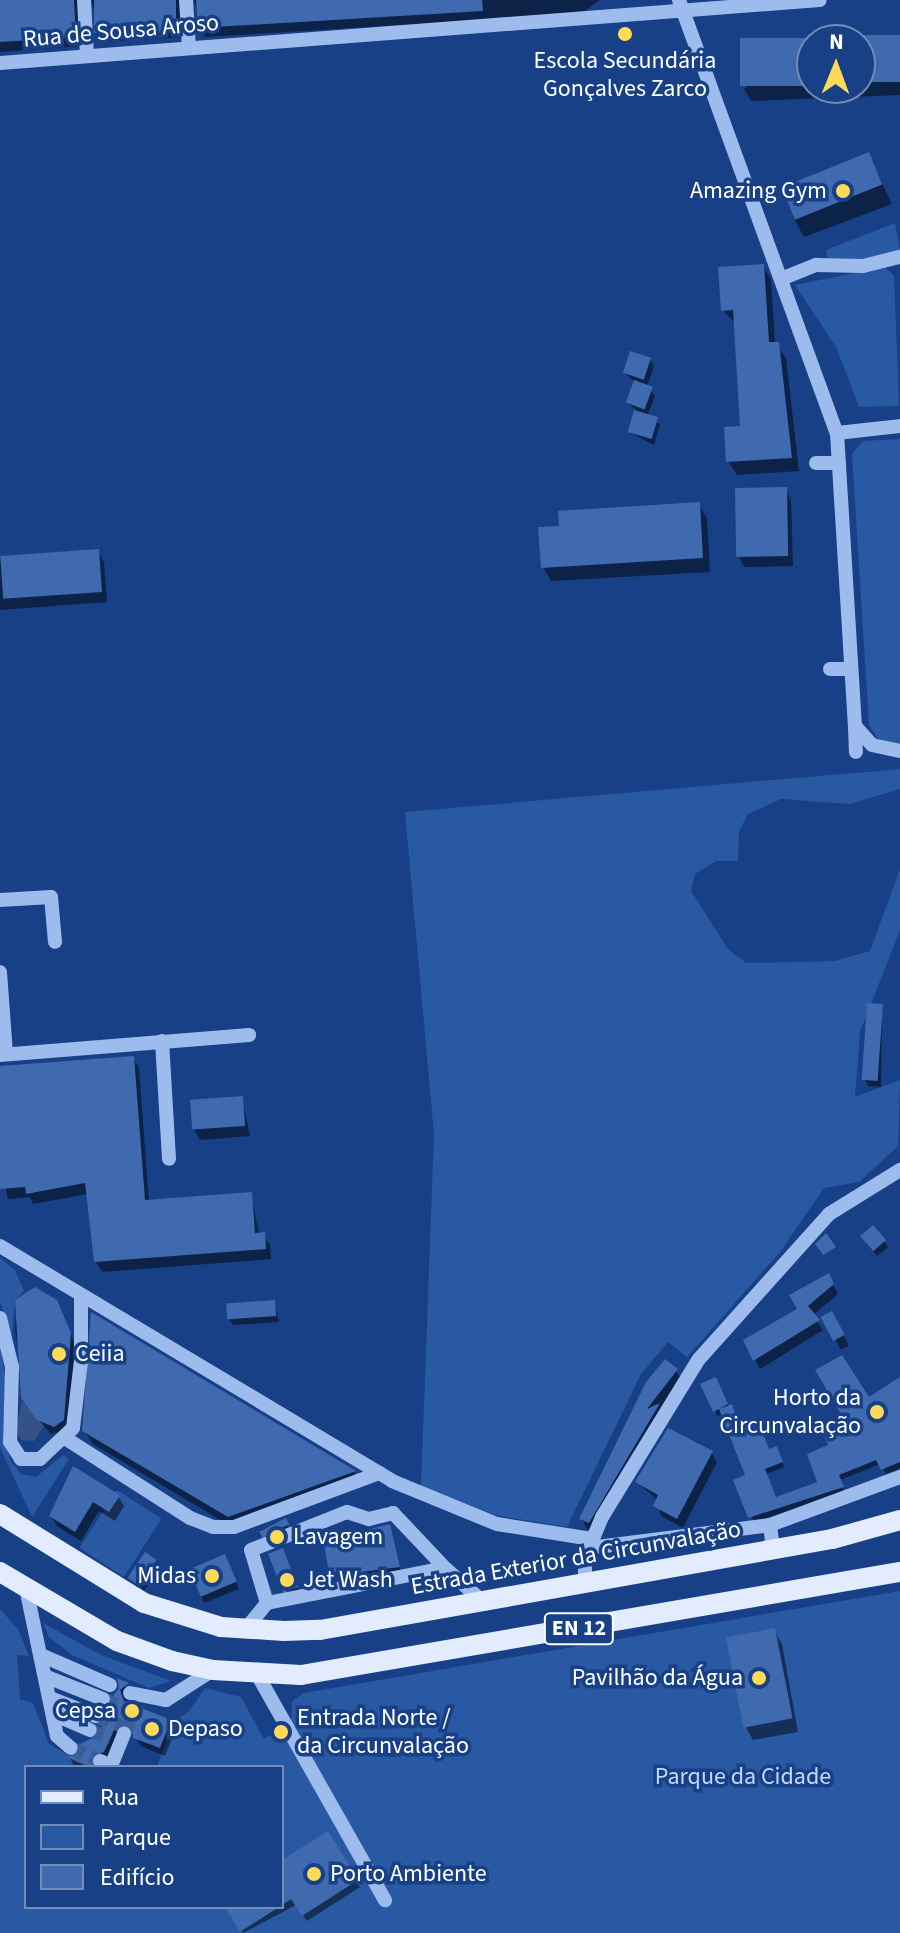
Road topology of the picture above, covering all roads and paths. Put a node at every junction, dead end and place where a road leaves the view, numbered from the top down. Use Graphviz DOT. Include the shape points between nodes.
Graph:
graph roads {
  1 [pos="84,0"];
  2 [pos="186,0"];
  3 [pos="820,0"];
  4 [pos="680,5"];
  5 [pos="189,48"];
  6 [pos="87,56"];
  7 [pos="0,63"];
  8 [pos="900,257"];
  9 [pos="781,279"];
  10 [pos="900,426"];
  11 [pos="837,433"];
  12 [pos="816,463"];
  13 [pos="839,463"];
  14 [pos="830,669"];
  15 [pos="851,669"];
  16 [pos="855,726"];
  17 [pos="900,751"];
  18 [pos="856,752"];
  19 [pos="0,900"];
  20 [pos="55,942"];
  21 [pos="0,972"];
  22 [pos="249,1035"];
  23 [pos="162,1041"];
  24 [pos="3,1054"];
  25 [pos="169,1159"];
  26 [pos="900,1170"];
  27 [pos="0,1246"];
  28 [pos="81,1296"];
  29 [pos="0,1318"];
  30 [pos="65,1438"];
  31 [pos="379,1473"];
  32 [pos="900,1477"];
  33 [pos="0,1499"];
  34 [pos="0,1514"];
  35 [pos="900,1520"];
  36 [pos="770,1525"];
  37 [pos="23,1529"];
  38 [pos="590,1544"];
  39 [pos="773,1550"];
  40 [pos="445,1568"];
  41 [pos="0,1572"];
  42 [pos="900,1572"];
  43 [pos="585,1583"];
  44 [pos="26,1588"];
  45 [pos="482,1601"];
  46 [pos="267,1603"];
  47 [pos="245,1630"];
  48 [pos="43,1656"];
  49 [pos="213,1670"];
  50 [pos="257,1674"];
  51 [pos="47,1677"];
  52 [pos="110,1685"];
  53 [pos="50,1698"];
  54 [pos="136,1698"];
  55 [pos="103,1699"];
  56 [pos="53,1714"];
  57 [pos="119,1738"];
  58 [pos="71,1748"];
  59 [pos="100,1761"];
  60 [pos="109,1765"];
  61 [pos="111,1765"];
  62 [pos="385,1900"];
  1 -- 6 [label="street"];
  2 -- 5 [label="street"];
  3 -- 4 [label="street, Rua de Sousa Aroso"];
  4 -- 5 [label="street, Rua de Sousa Aroso"];
  4 -- 9 [label="street"];
  5 -- 6 [label="street, Rua de Sousa Aroso"];
  6 -- 7 [label="street, Rua de Sousa Aroso"];
  8 -- 9 [label="street" via="863,266 816,265"];
  9 -- 11 [label="street"];
  10 -- 11 [label="street"];
  11 -- 13 [label="street"];
  12 -- 13 [label="street"];
  13 -- 15 [label="street"];
  14 -- 15 [label="street"];
  15 -- 16 [label="street"];
  16 -- 17 [label="street" via="872,745"];
  16 -- 18 [label="street"];
  19 -- 20 [label="street" via="51,897"];
  21 -- 24 [label="street"];
  22 -- 23 [label="street"];
  23 -- 24 [label="street"];
  23 -- 25 [label="street"];
  26 -- 38 [label="street" via="829,1214 717,1337 646,1441"];
  27 -- 28 [label="street"];
  28 -- 30 [label="street" via="78,1401 73,1428"];
  28 -- 31 [label="street"];
  29 -- 30 [label="street" via="12,1367 10,1442 27,1461 46,1456"];
  30 -- 31 [label="street" via="190,1518 213,1527 234,1527"];
  31 -- 38 [label="street" via="497,1524"];
  32 -- 36 [label="street"];
  33 -- 37 [label="main road"];
  34 -- 37 [label="main road, Estrada Exterior da Circunvalação / EN 12"];
  35 -- 39 [label="main road, Estrada Exterior da Circunvalação / EN 12"];
  36 -- 38 [label="street"];
  36 -- 39 [label="street"];
  37 -- 47 [label="main road, Estrada Exterior da Circunvalação / EN 12" via="144,1603"];
  38 -- 43 [label="street"];
  39 -- 43 [label="main road, Estrada Exterior da Circunvalação / EN 12"];
  40 -- 45 [label="street"];
  40 -- 46 [label="street"];
  40 -- 46 [label="street" via="393,1513 369,1519 347,1512 251,1550"];
  41 -- 44 [label="main road, EN 12"];
  42 -- 50 [label="main road, EN 12" via="339,1672"];
  43 -- 45 [label="main road, Estrada Exterior da Circunvalação / EN 12"];
  44 -- 48 [label="street"];
  44 -- 49 [label="main road, EN 12" via="117,1641"];
  45 -- 47 [label="main road, Estrada Exterior da Circunvalação / EN 12" via="320,1630"];
  46 -- 47 [label="street"];
  48 -- 51 [label="street"];
  48 -- 52 [label="street"];
  49 -- 50 [label="main road, EN 12"];
  49 -- 54 [label="street" via="166,1700"];
  50 -- 62 [label="street"];
  51 -- 53 [label="street"];
  51 -- 55 [label="street"];
  53 -- 56 [label="street"];
  53 -- 56 [label="street" via="93,1723"];
  56 -- 58 [label="street" via="60,1744"];
  57 -- 61 [label="street"];
  59 -- 60 [label="street"];
}
